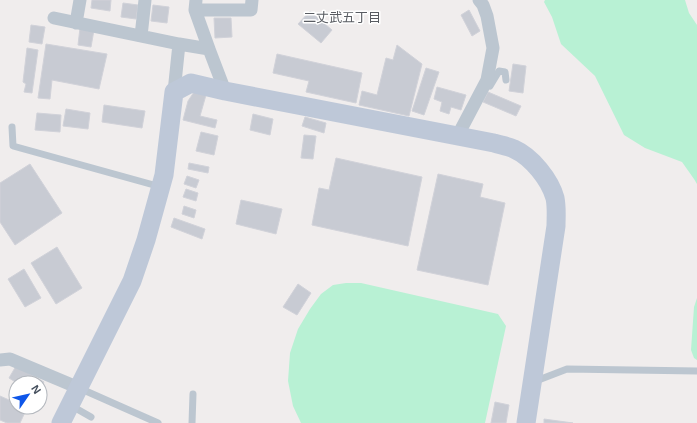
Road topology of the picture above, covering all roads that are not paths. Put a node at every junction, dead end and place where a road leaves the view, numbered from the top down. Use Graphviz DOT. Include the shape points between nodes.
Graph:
graph roads {
  1 [pos="80,0"];
  2 [pos="145,0"];
  3 [pos="252,0"];
  4 [pos="479,0"];
  5 [pos="196,5"];
  6 [pos="54,18"];
  7 [pos="76,23"];
  8 [pos="141,36"];
  9 [pos="179,44"];
  10 [pos="209,49"];
  11 [pos="506,80"];
  12 [pos="485,83"];
  13 [pos="225,91"];
  14 [pos="174,92"];
  15 [pos="12,127"];
  16 [pos="458,136"];
  17 [pos="161,187"];
  18 [pos="0,360"];
  19 [pos="697,371"];
  20 [pos="533,379"];
  21 [pos="79,388"];
  22 [pos="194,394"];
  23 [pos="70,405"];
  24 [pos="90,417"];
  25 [pos="61,423"];
  26 [pos="158,423"];
  27 [pos="192,423"];
  28 [pos="526,423"];
  1 -- 7 [label="street"];
  2 -- 8 [label="street"];
  3 -- 5 [label="street" via="252,10"];
  4 -- 12 [label="street" via="487,16 493,48"];
  5 -- 10 [label="street"];
  6 -- 7 [label="street"];
  7 -- 8 [label="street"];
  8 -- 9 [label="street"];
  9 -- 10 [label="street"];
  9 -- 14 [label="street"];
  10 -- 13 [label="street"];
  11 -- 12 [label="lane" via="505,72 499,71 490,86"];
  12 -- 16 [label="street"];
  13 -- 14 [label="street" via="191,83"];
  13 -- 16 [label="street"];
  14 -- 17 [label="street"];
  15 -- 17 [label="lane" via="13,146"];
  16 -- 20 [label="street" via="515,150 530,160 550,185 554,198 556,226"];
  17 -- 21 [label="street" via="132,281"];
  18 -- 21 [label="street" via="10,359"];
  19 -- 20 [label="lane" via="567,369 541,379"];
  20 -- 28 [label="street"];
  21 -- 23 [label="street"];
  21 -- 26 [label="lane"];
  22 -- 27 [label="lane"];
  23 -- 24 [label="lane"];
  23 -- 25 [label="street"];
}
